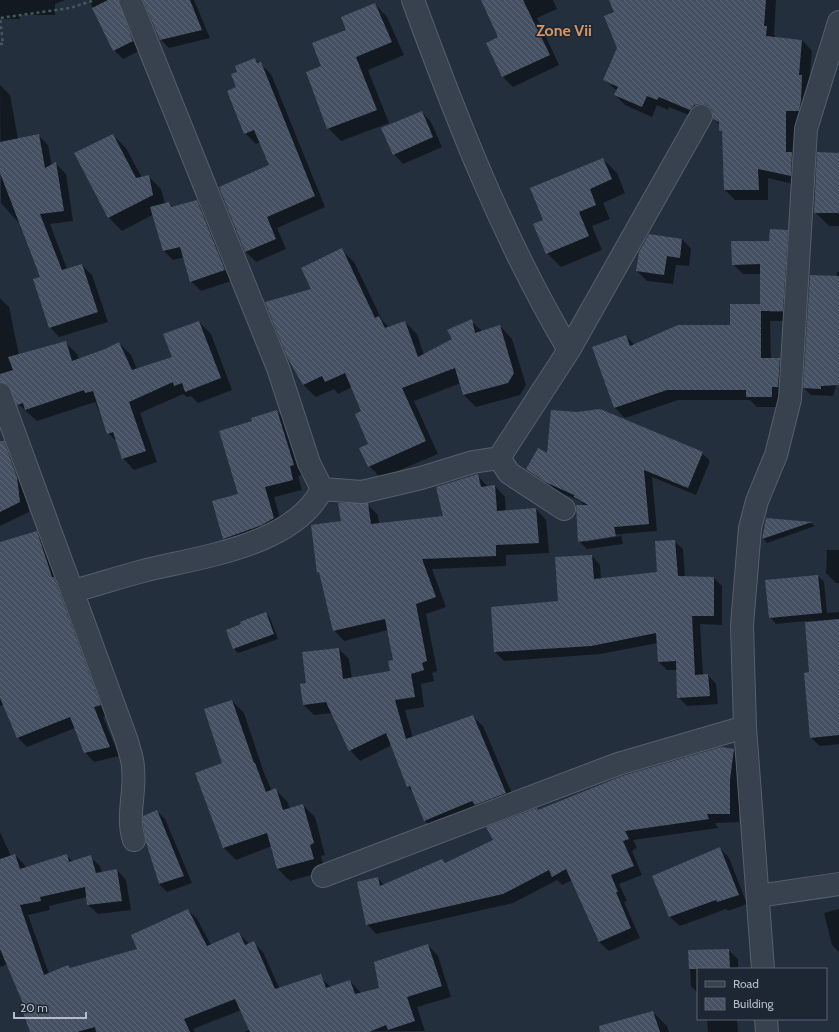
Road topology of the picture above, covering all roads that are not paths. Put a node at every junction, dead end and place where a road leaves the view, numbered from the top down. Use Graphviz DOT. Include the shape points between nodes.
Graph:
graph roads {
  1 [pos="130,0"];
  2 [pos="413,0"];
  3 [pos="839,22"];
  4 [pos="701,116"];
  5 [pos="569,350"];
  6 [pos="0,394"];
  7 [pos="6,427"];
  8 [pos="499,458"];
  9 [pos="322,489"];
  10 [pos="564,509"];
  11 [pos="73,592"];
  12 [pos="745,727"];
  13 [pos="134,840"];
  14 [pos="323,876"];
  15 [pos="839,884"];
  16 [pos="758,896"];
  17 [pos="763,968"];
  18 [pos="766,1020"];
  19 [pos="767,1032"];
  1 -- 9 [label="street" via="278,368 309,463"];
  2 -- 5 [label="street" via="449,98 498,215 540,300"];
  3 -- 12 [label="street" via="806,128 790,399 776,455 757,501 750,528 742,625"];
  4 -- 5 [label="street"];
  5 -- 8 [label="street"];
  6 -- 7 [label="street"];
  7 -- 11 [label="street"];
  8 -- 9 [label="street" via="473,462 362,492"];
  8 -- 10 [label="street" via="509,473"];
  9 -- 11 [label="street" via="316,502 293,524 262,539 215,555 142,571"];
  11 -- 13 [label="street" via="127,741 134,768 130,815 130,830"];
  12 -- 14 [label="street" via="618,764"];
  12 -- 16 [label="street"];
  15 -- 16 [label="street"];
  16 -- 17 [label="street"];
  18 -- 19 [label="street"];
}
